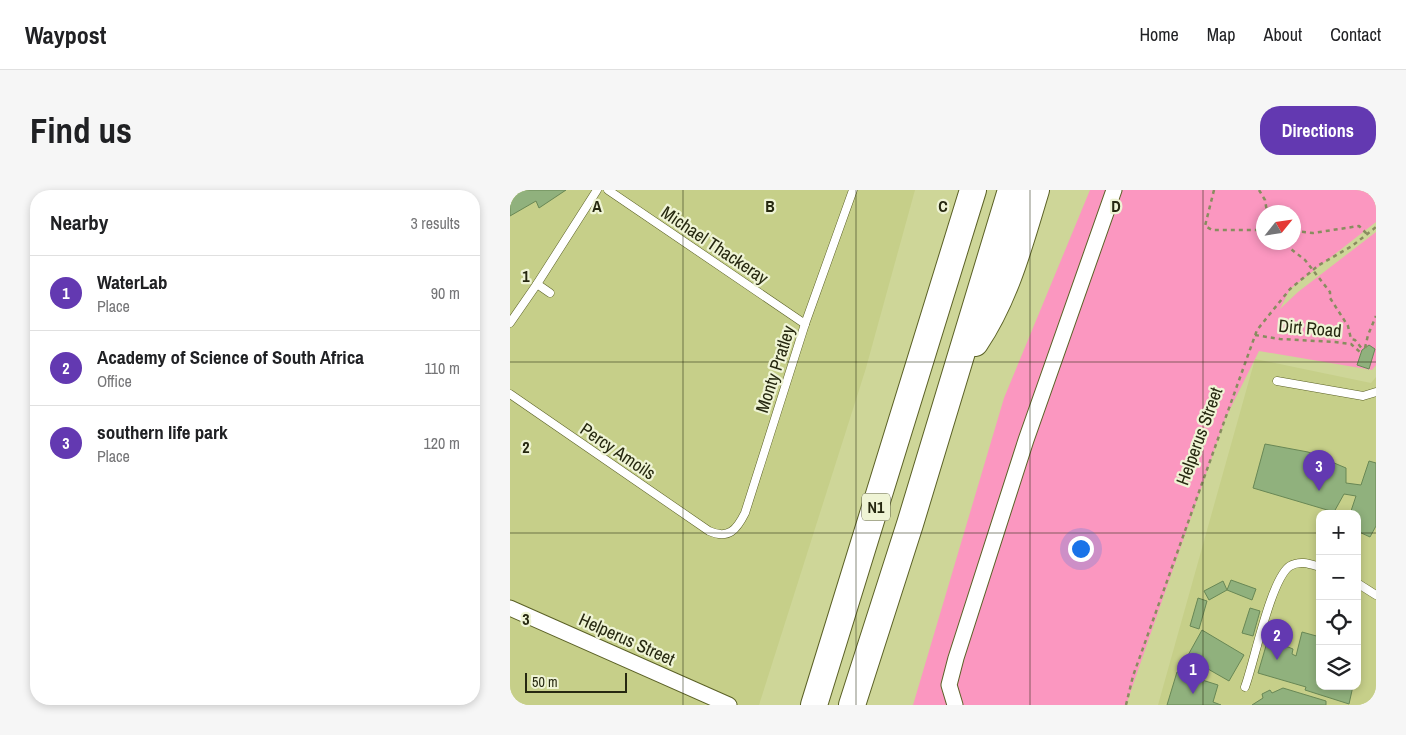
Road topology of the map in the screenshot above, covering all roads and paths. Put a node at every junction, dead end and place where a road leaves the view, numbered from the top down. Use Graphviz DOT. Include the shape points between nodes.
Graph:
graph roads {
  1 [pos="597,190"];
  2 [pos="608,190"];
  3 [pos="853,190"];
  4 [pos="960,190"];
  5 [pos="973,190"];
  6 [pos="1012,190"];
  7 [pos="1036,190"];
  8 [pos="1114,190"];
  9 [pos="1214,190"];
  10 [pos="1259,190"];
  11 [pos="1266,205"];
  12 [pos="1376,227"];
  13 [pos="1256,230"];
  14 [pos="1301,231"];
  15 [pos="1366,234"];
  16 [pos="1291,250"];
  17 [pos="1313,270"];
  18 [pos="537,284"];
  19 [pos="550,293"];
  20 [pos="1376,316"];
  21 [pos="510,322"];
  22 [pos="805,324"];
  23 [pos="1255,335"];
  24 [pos="928,337"];
  25 [pos="1363,350"];
  26 [pos="958,368"];
  27 [pos="1277,381"];
  28 [pos="1376,392"];
  29 [pos="510,394"];
  30 [pos="709,531"];
  31 [pos="1316,566"];
  32 [pos="1361,586"];
  33 [pos="1376,595"];
  34 [pos="510,608"];
  35 [pos="1245,687"];
  36 [pos="726,703"];
  37 [pos="814,705"];
  38 [pos="852,705"];
  39 [pos="955,705"];
  40 [pos="1126,705"];
  1 -- 18 [label="lane"];
  2 -- 22 [label="lane, Michael Thackeray"];
  3 -- 22 [label="lane, Monty Pratley"];
  4 -- 24 [label="highway" via="928,297"];
  5 -- 24 [label="highway, N1"];
  6 -- 26 [label="highway, N1"];
  7 -- 26 [label="highway" via="1015,259 993,313"];
  8 -- 39 [label="street" via="1026,440 956,658 950,685"];
  9 -- 13 [label="path" via="1205,226 1212,230"];
  10 -- 11 [label="path"];
  12 -- 15 [label="path, Helperus Street"];
  14 -- 15 [label="path" via="1359,226"];
  15 -- 17 [label="path, Helperus Street"];
  16 -- 17 [label="path"];
  17 -- 23 [label="path, Helperus Street" via="1290,289"];
  17 -- 25 [label="path" via="1330,292 1330,298 1348,326 1350,339"];
  18 -- 19 [label="lane"];
  18 -- 21 [label="lane"];
  20 -- 25 [label="path"];
  22 -- 30 [label="lane, Monty Pratley" via="745,513 734,530 722,535"];
  23 -- 25 [label="path, Dirt Road" via="1351,344"];
  23 -- 40 [label="path, Helperus Street" via="1133,676"];
  24 -- 37 [label="highway, N1"];
  26 -- 38 [label="highway, N1"];
  27 -- 28 [label="lane" via="1363,396"];
  29 -- 30 [label="lane, Percy Amoils"];
  31 -- 35 [label="lane" via="1296,563 1282,575 1274,591"];
  32 -- 33 [label="lane"];
  34 -- 36 [label="street, Helperus Street"];
}
